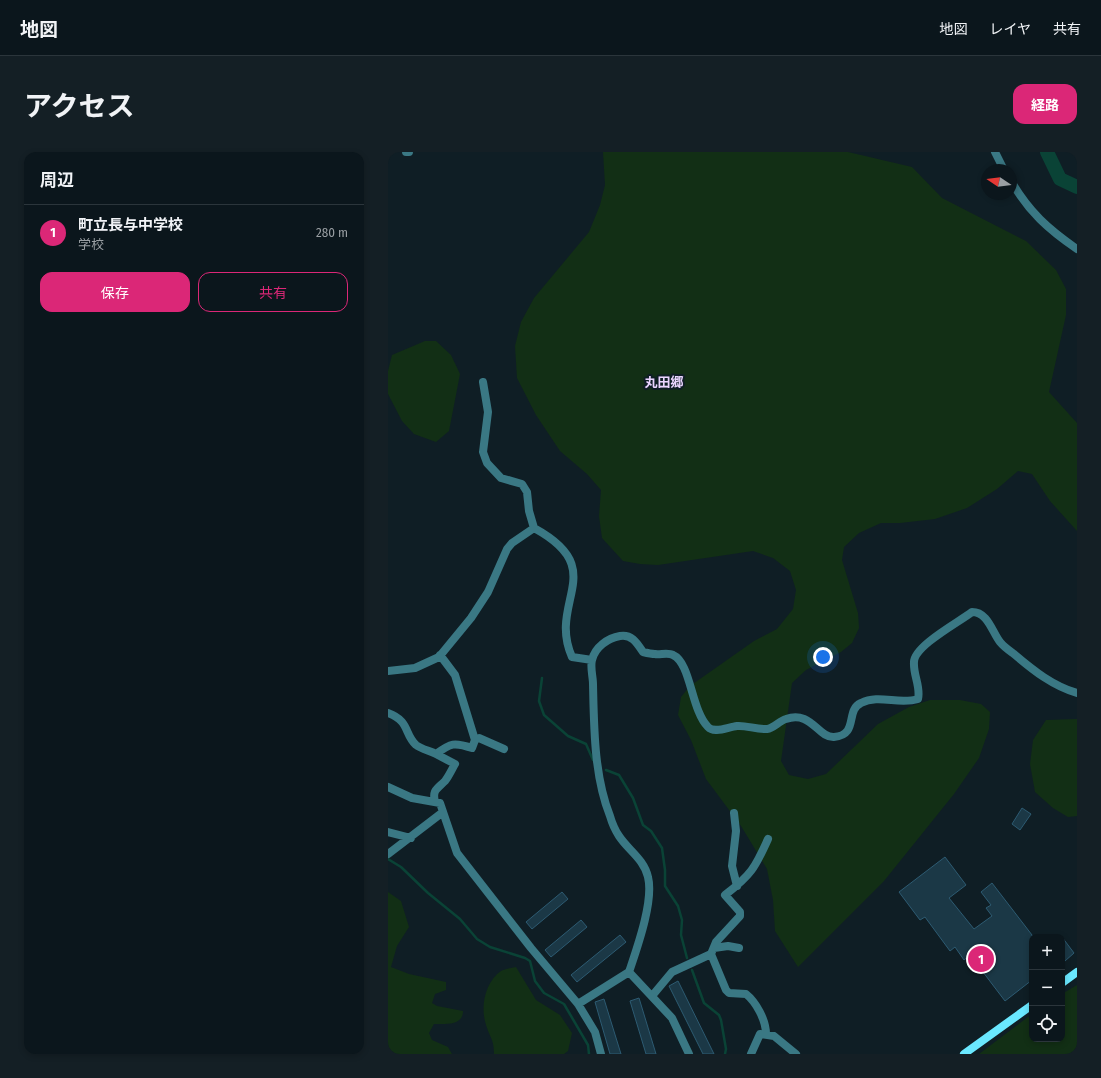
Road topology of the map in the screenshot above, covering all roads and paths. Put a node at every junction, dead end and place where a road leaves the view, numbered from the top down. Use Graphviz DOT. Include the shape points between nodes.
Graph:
graph roads {
  1 [pos="995,152"];
  2 [pos="1001,164"];
  3 [pos="1017,191"];
  4 [pos="1077,249"];
  5 [pos="483,382"];
  6 [pos="534,528"];
  7 [pos="440,655"];
  8 [pos="592,660"];
  9 [pos="388,671"];
  10 [pos="1077,693"];
  11 [pos="388,713"];
  12 [pos="475,740"];
  13 [pos="504,749"];
  14 [pos="436,754"];
  15 [pos="388,787"];
  16 [pos="435,802"];
  17 [pos="443,812"];
  18 [pos="734,813"];
  19 [pos="388,832"];
  20 [pos="411,838"];
  21 [pos="768,839"];
  22 [pos="388,854"];
  23 [pos="737,886"];
  24 [pos="739,948"];
  25 [pos="713,951"];
  26 [pos="629,972"];
  27 [pos="1077,972"];
  28 [pos="1065,981"];
  29 [pos="652,996"];
  30 [pos="578,1004"];
  31 [pos="1031,1006"];
  32 [pos="766,1034"];
  33 [pos="601,1054"];
  34 [pos="689,1054"];
  35 [pos="751,1054"];
  36 [pos="796,1054"];
  37 [pos="964,1054"];
  1 -- 2 [label="street"];
  3 -- 4 [label="street" via="1024,203 1046,227"];
  5 -- 6 [label="street" via="488,412 483,452 487,463 501,478 522,484 528,492"];
  6 -- 7 [label="street" via="507,549 488,592 471,618"];
  6 -- 8 [label="street" via="563,551 573,565 575,579 565,630 567,645 572,656"];
  7 -- 9 [label="street" via="415,668"];
  7 -- 12 [label="street" via="455,675"];
  8 -- 10 [label="street" via="603,643 613,637 626,635 633,638 643,652 672,654 678,659 686,672 700,718 709,729 738,726 766,729 786,719 799,717 812,723 826,736 833,737 842,735 850,729 854,708 860,703 878,699 907,702 918,699 915,655 924,644 972,612 977,612 986,619 1001,643 1024,662 1060,688"];
  8 -- 26 [label="street" via="595,741 603,791 619,836 644,865 649,878 644,927"];
  11 -- 14 [label="street" via="403,722 416,744"];
  12 -- 13 [label="street" via="479,738"];
  12 -- 14 [label="street" via="472,748 458,743 447,745"];
  14 -- 16 [label="street" via="455,764 445,780 435,789"];
  15 -- 16 [label="street" via="412,798"];
  16 -- 17 [label="street" via="440,803"];
  17 -- 20 [label="street"];
  17 -- 30 [label="street" via="457,853"];
  18 -- 23 [label="street" via="736,831 732,866"];
  19 -- 20 [label="street"];
  20 -- 22 [label="street"];
  21 -- 23 [label="street" via="756,865"];
  23 -- 25 [label="street" via="725,895 740,912 740,916 716,942"];
  24 -- 25 [label="street" via="728,946"];
  25 -- 29 [label="street" via="672,972"];
  25 -- 32 [label="street" via="726,990 729,993 746,994 756,1005"];
  26 -- 29 [label="street"];
  26 -- 30 [label="street"];
  27 -- 28 [label="street"];
  29 -- 34 [label="street" via="672,1018"];
  30 -- 33 [label="street" via="595,1032"];
  31 -- 37 [label="street"];
  32 -- 35 [label="street" via="760,1034"];
  32 -- 36 [label="street" via="774,1036"];
}
